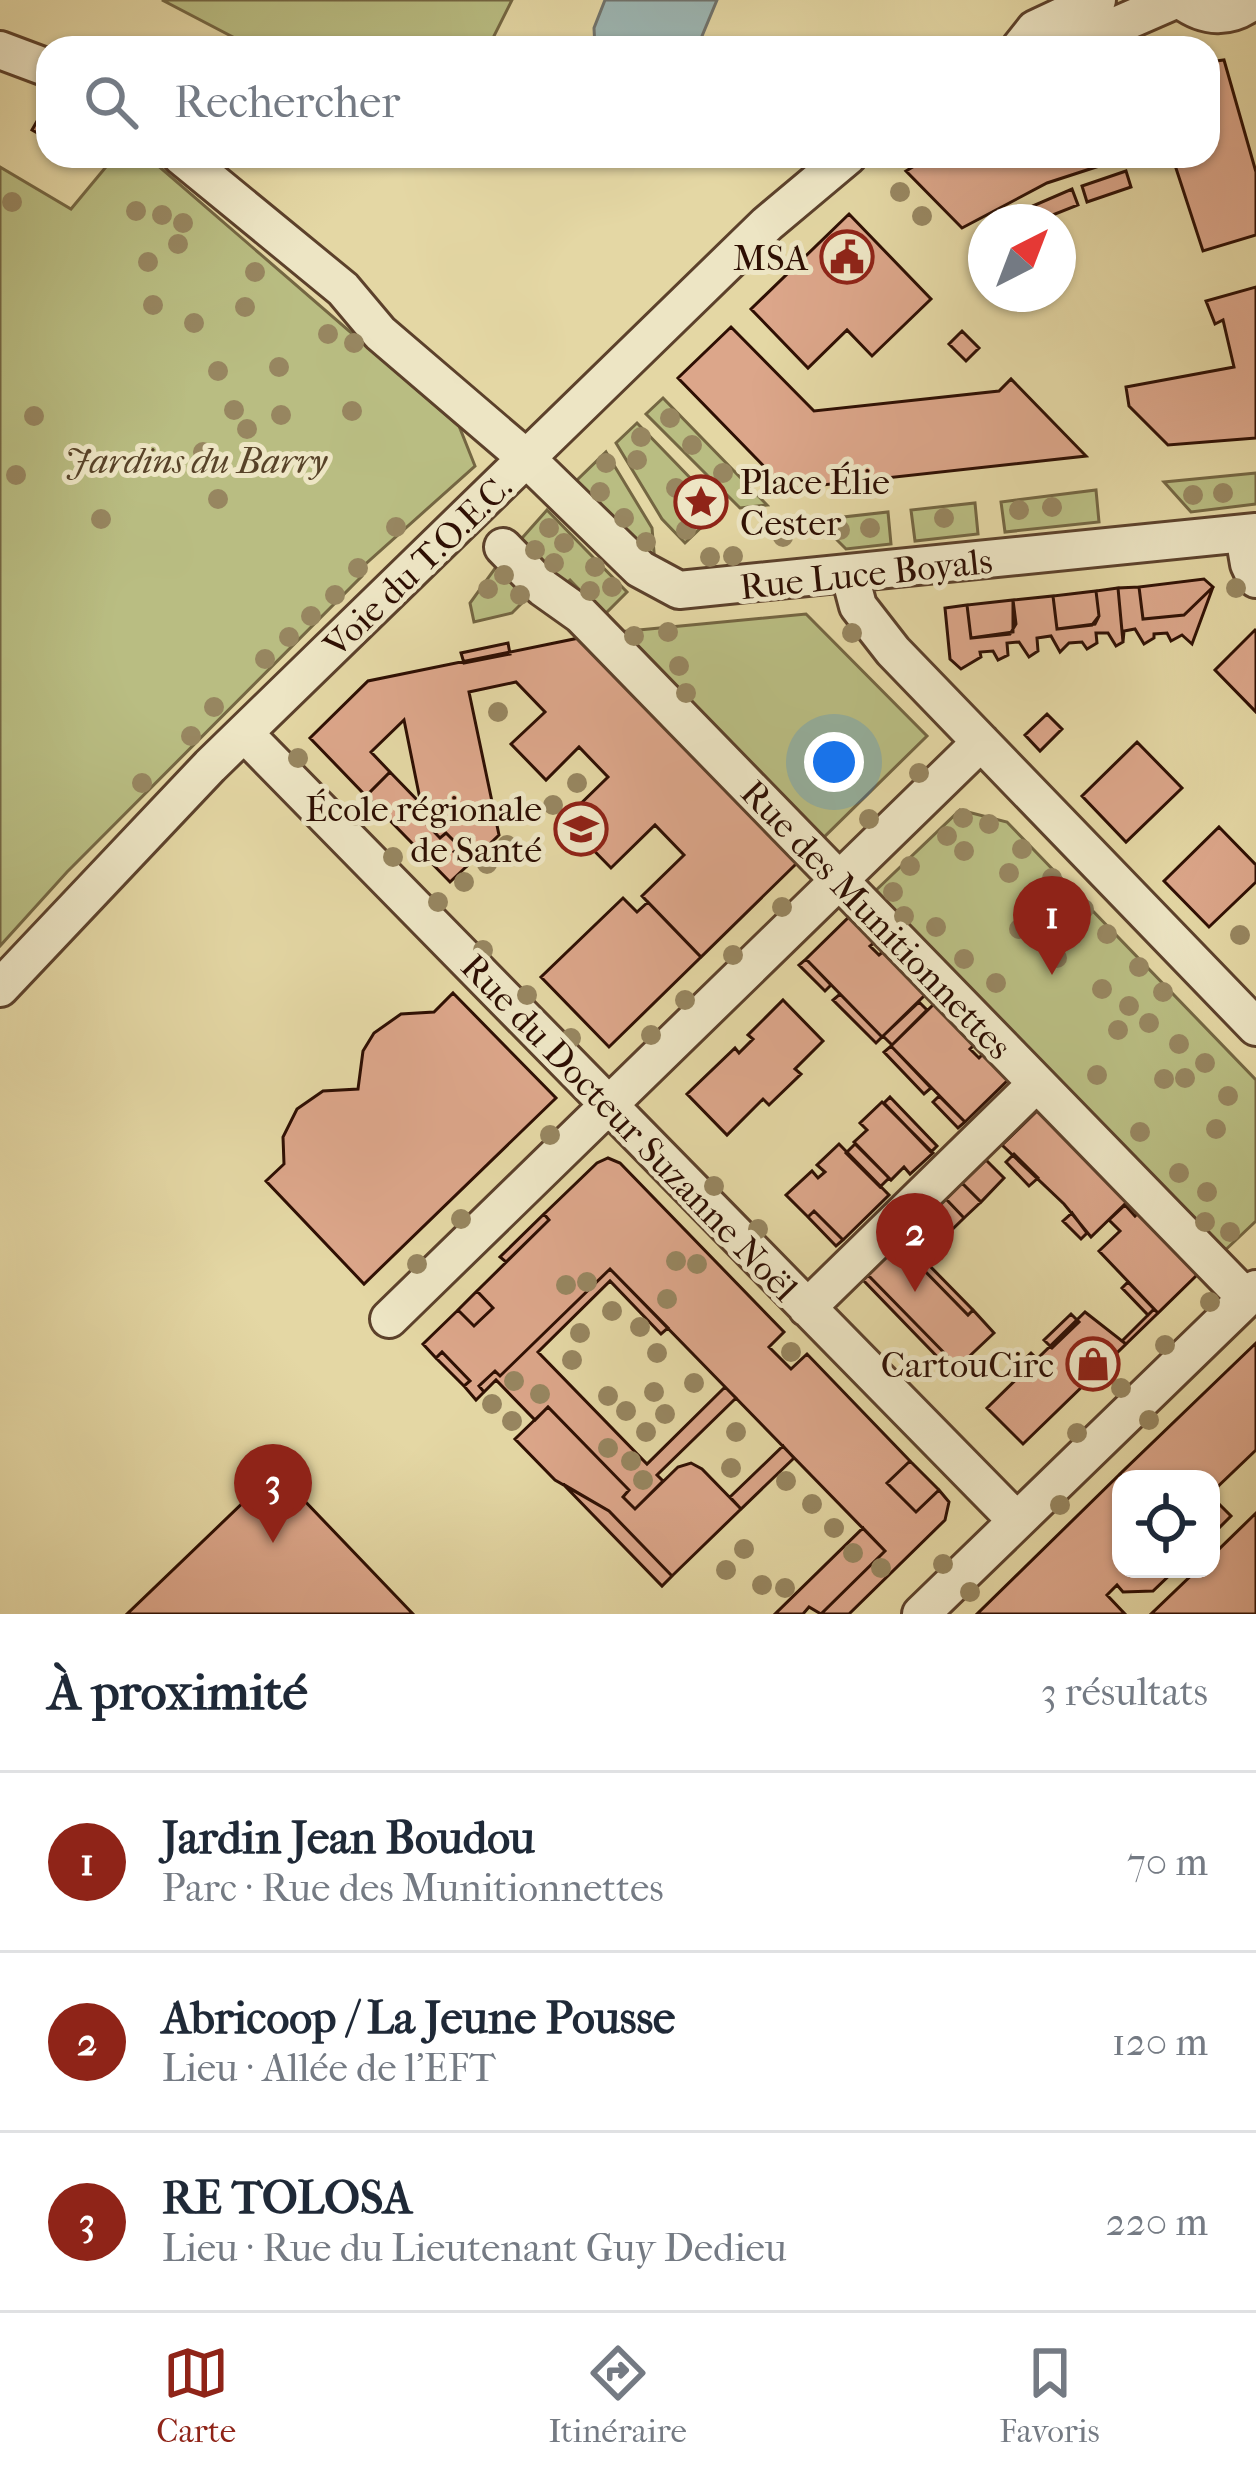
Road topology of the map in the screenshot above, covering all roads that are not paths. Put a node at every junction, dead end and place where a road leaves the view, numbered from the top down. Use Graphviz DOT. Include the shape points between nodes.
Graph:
graph roads {
  1 [pos="1097,0"];
  2 [pos="1178,0"];
  3 [pos="1251,15"];
  4 [pos="1030,36"];
  5 [pos="1093,36"];
  6 [pos="0,50"];
  7 [pos="36,64"];
  8 [pos="196,168"];
  9 [pos="834,168"];
  10 [pos="526,458"];
  11 [pos="1250,534"];
  12 [pos="503,547"];
  13 [pos="850,576"];
  14 [pos="1256,579"];
  15 [pos="244,733"];
  16 [pos="981,742"];
  17 [pos="839,882"];
  18 [pos="0,988"];
  19 [pos="1256,1028"];
  20 [pos="1036,1084"];
  21 [pos="608,1103"];
  22 [pos="1251,1293"];
  23 [pos="806,1308"];
  24 [pos="388,1319"];
  25 [pos="1016,1520"];
  26 [pos="921,1614"];
  1 -- 4 [label="street"];
  2 -- 3 [label="street" via="1208,15"];
  2 -- 5 [label="street"];
  6 -- 7 [label="street"];
  8 -- 10 [label="street, Rue Luce Boyals" via="343,289 380,332"];
  9 -- 10 [label="street, Voie du T.O.E.C."];
  10 -- 13 [label="street, Rue Luce Boyals" via="640,568 679,590"];
  10 -- 15 [label="street, Voie du T.O.E.C."];
  11 -- 13 [label="street, Rue Luce Boyals"];
  11 -- 14 [label="street"];
  12 -- 17 [label="street, Rue des Munitionnettes" via="580,615"];
  13 -- 16 [label="street" via="858,606 893,651"];
  15 -- 18 [label="street, Voie du T.O.E.C."];
  15 -- 21 [label="street, Rue du Docteur Suzanne Noël"];
  16 -- 17 [label="street"];
  16 -- 19 [label="street"];
  17 -- 20 [label="street, Rue des Munitionnettes"];
  17 -- 21 [label="street"];
  20 -- 22 [label="street, Rue des Munitionnettes"];
  20 -- 23 [label="street"];
  21 -- 23 [label="street, Rue du Docteur Suzanne Noël"];
  21 -- 24 [label="street"];
  22 -- 25 [label="street"];
  23 -- 25 [label="street, Rue du Docteur Suzanne Noël"];
  25 -- 26 [label="street"];
}
